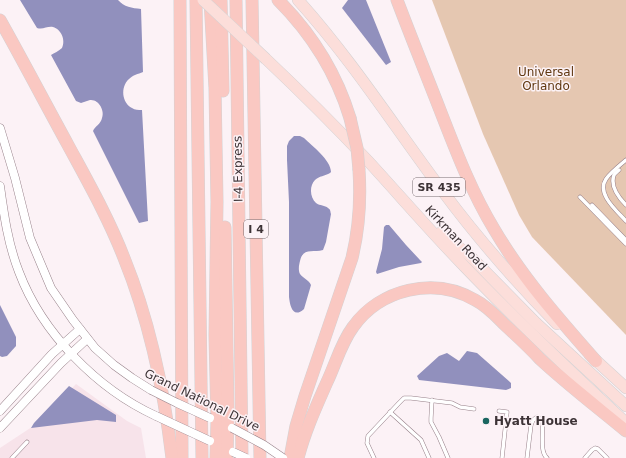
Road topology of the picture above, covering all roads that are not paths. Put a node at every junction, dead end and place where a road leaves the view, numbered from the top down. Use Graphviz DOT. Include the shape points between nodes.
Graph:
graph roads {
  1 [pos="180,0"];
  2 [pos="196,0"];
  3 [pos="203,0"];
  4 [pos="210,0"];
  5 [pos="221,0"];
  6 [pos="236,0"];
  7 [pos="252,0"];
  8 [pos="278,0"];
  9 [pos="298,0"];
  10 [pos="397,0"];
  11 [pos="0,20"];
  12 [pos="0,128"];
  13 [pos="626,161"];
  14 [pos="0,186"];
  15 [pos="626,205"];
  16 [pos="412,209"];
  17 [pos="626,221"];
  18 [pos="626,240"];
  19 [pos="626,244"];
  20 [pos="80,329"];
  21 [pos="87,339"];
  22 [pos="63,344"];
  23 [pos="71,353"];
  24 [pos="596,361"];
  25 [pos="626,388"];
  26 [pos="432,400"];
  27 [pos="626,406"];
  28 [pos="474,409"];
  29 [pos="0,411"];
  30 [pos="499,411"];
  31 [pos="390,412"];
  32 [pos="221,423"];
  33 [pos="626,423"];
  34 [pos="0,428"];
  35 [pos="626,431"];
  36 [pos="27,442"];
  37 [pos="226,450"];
  38 [pos="12,458"];
  39 [pos="172,458"];
  40 [pos="182,458"];
  41 [pos="202,458"];
  42 [pos="216,458"];
  43 [pos="246,458"];
  44 [pos="260,458"];
  45 [pos="283,458"];
  46 [pos="290,458"];
  47 [pos="298,458"];
  48 [pos="374,458"];
  49 [pos="429,458"];
  50 [pos="448,458"];
  51 [pos="502,458"];
  52 [pos="527,458"];
  53 [pos="547,458"];
  54 [pos="585,458"];
  55 [pos="607,458"];
  1 -- 40 [label="highway"];
  2 -- 41 [label="highway"];
  3 -- 16 [label="main road, Kirkman Road / SR 435, bridge" via="302,94"];
  4 -- 32 [label="highway" via="215,83 217,194 215,328"];
  5 -- 32 [label="highway"];
  6 -- 37 [label="highway, I-4 Express"];
  7 -- 44 [label="highway, I 4"];
  8 -- 46 [label="highway, bridge" via="306,31 338,86 350,118 359,170 360,196 352,258 305,396"];
  9 -- 24 [label="main road, Kirkman Road / SR 435" via="343,54 474,232 532,298"];
  10 -- 24 [label="highway" via="458,157 489,220 529,282"];
  11 -- 39 [label="highway" via="98,201 126,263 155,356"];
  12 -- 20 [label="street, Grand National Drive" via="30,238 51,288"];
  13 -- 15 [label="lane" via="614,175 613,185"];
  13 -- 17 [label="lane" via="606,179 603,186 607,201"];
  14 -- 22 [label="street" via="10,244 24,284 37,308"];
  16 -- 27 [label="main road" via="469,255 536,323"];
  16 -- 33 [label="main road, Kirkman Road / SR 435" via="468,270"];
  18 -- 19 [label="lane" via="582,197"];
  20 -- 21 [label="street, Grand National Drive"];
  20 -- 22 [label="street"];
  21 -- 23 [label="street"];
  21 -- 32 [label="street, Grand National Drive, bridge" via="114,365 151,390"];
  22 -- 23 [label="street"];
  22 -- 29 [label="street"];
  23 -- 34 [label="street"];
  23 -- 37 [label="street, bridge" via="95,376 136,406"];
  24 -- 25 [label="main road, Kirkman Road / SR 435"];
  26 -- 28 [label="lane"];
  26 -- 31 [label="lane" via="406,398"];
  26 -- 50 [label="lane" via="431,422"];
  30 -- 51 [label="lane" via="507,412"];
  31 -- 48 [label="lane" via="368,436 367,443"];
  31 -- 49 [label="lane" via="420,440"];
  32 -- 37 [label="highway"];
  32 -- 45 [label="street, Grand National Drive, bridge"];
  35 -- 47 [label="highway" via="547,365 485,306 452,290 424,288 409,290 384,299 354,325 343,344 308,425"];
  36 -- 38 [label="lane"];
  37 -- 42 [label="highway"];
  37 -- 43 [label="street, bridge"];
  52 -- 53 [label="lane" via="531,425 537,417 542,420 542,449"];
  54 -- 55 [label="lane" via="595,448"];
}
